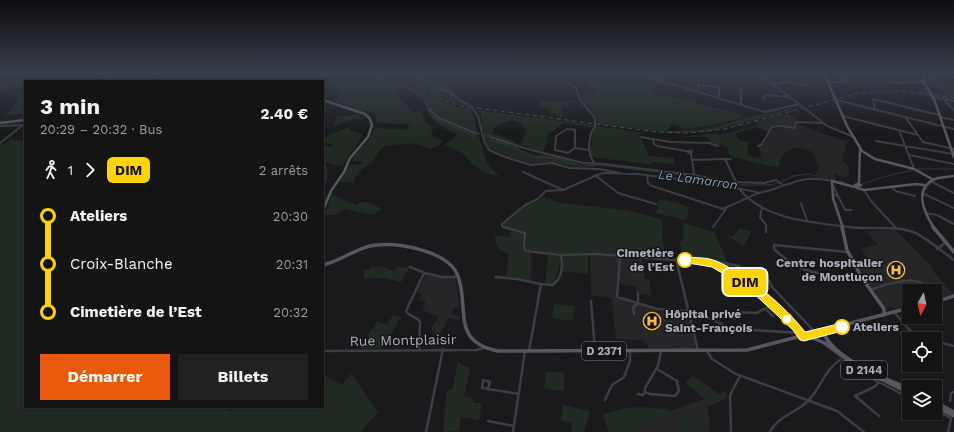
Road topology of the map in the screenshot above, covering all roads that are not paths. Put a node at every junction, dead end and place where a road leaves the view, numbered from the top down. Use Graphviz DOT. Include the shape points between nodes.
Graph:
graph roads {
  1 [pos="451,93"];
  2 [pos="578,93"];
  3 [pos="703,93"];
  4 [pos="719,93"];
  5 [pos="741,93"];
  6 [pos="785,93"];
  7 [pos="833,93"];
  8 [pos="931,93"];
  9 [pos="790,97"];
  10 [pos="933,97"];
  11 [pos="719,98"];
  12 [pos="942,99"];
  13 [pos="324,100"];
  14 [pos="764,100"];
  15 [pos="836,100"];
  16 [pos="954,101"];
  17 [pos="741,105"];
  18 [pos="800,105"];
  19 [pos="430,109"];
  20 [pos="875,110"];
  21 [pos="954,110"];
  22 [pos="843,116"];
  23 [pos="940,116"];
  24 [pos="906,117"];
  25 [pos="24,119"];
  26 [pos="954,120"];
  27 [pos="824,123"];
  28 [pos="0,124"];
  29 [pos="24,125"];
  30 [pos="943,126"];
  31 [pos="954,129"];
  32 [pos="898,130"];
  33 [pos="475,133"];
  34 [pos="918,135"];
  35 [pos="488,136"];
  36 [pos="853,136"];
  37 [pos="641,137"];
  38 [pos="653,139"];
  39 [pos="876,141"];
  40 [pos="0,143"];
  41 [pos="904,145"];
  42 [pos="718,146"];
  43 [pos="758,146"];
  44 [pos="575,148"];
  45 [pos="953,149"];
  46 [pos="589,150"];
  47 [pos="859,150"];
  48 [pos="953,154"];
  49 [pos="909,155"];
  50 [pos="954,157"];
  51 [pos="725,159"];
  52 [pos="731,159"];
  53 [pos="692,160"];
  54 [pos="594,163"];
  55 [pos="954,164"];
  56 [pos="914,168"];
  57 [pos="523,172"];
  58 [pos="651,172"];
  59 [pos="621,173"];
  60 [pos="595,175"];
  61 [pos="647,175"];
  62 [pos="954,176"];
  63 [pos="695,177"];
  64 [pos="860,177"];
  65 [pos="931,180"];
  66 [pos="832,181"];
  67 [pos="736,182"];
  68 [pos="780,183"];
  69 [pos="839,183"];
  70 [pos="924,185"];
  71 [pos="857,186"];
  72 [pos="834,187"];
  73 [pos="891,187"];
  74 [pos="562,190"];
  75 [pos="740,190"];
  76 [pos="864,190"];
  77 [pos="757,192"];
  78 [pos="954,192"];
  79 [pos="922,193"];
  80 [pos="832,194"];
  81 [pos="838,196"];
  82 [pos="915,196"];
  83 [pos="747,198"];
  84 [pos="801,203"];
  85 [pos="656,204"];
  86 [pos="324,207"];
  87 [pos="762,208"];
  88 [pos="954,208"];
  89 [pos="726,209"];
  90 [pos="851,210"];
  91 [pos="925,213"];
  92 [pos="807,220"];
  93 [pos="954,224"];
  94 [pos="842,225"];
  95 [pos="713,226"];
  96 [pos="893,227"];
  97 [pos="766,232"];
  98 [pos="944,244"];
  99 [pos="937,249"];
  100 [pos="848,251"];
  101 [pos="954,252"];
  102 [pos="561,255"];
  103 [pos="620,256"];
  104 [pos="663,256"];
  105 [pos="671,258"];
  106 [pos="676,259"];
  107 [pos="954,260"];
  108 [pos="713,263"];
  109 [pos="324,265"];
  110 [pos="410,267"];
  111 [pos="764,272"];
  112 [pos="818,272"];
  113 [pos="426,273"];
  114 [pos="458,276"];
  115 [pos="495,278"];
  116 [pos="540,284"];
  117 [pos="922,284"];
  118 [pos="749,285"];
  119 [pos="870,290"];
  120 [pos="638,294"];
  121 [pos="954,296"];
  122 [pos="942,299"];
  123 [pos="591,301"];
  124 [pos="638,303"];
  125 [pos="773,306"];
  126 [pos="765,310"];
  127 [pos="902,310"];
  128 [pos="688,311"];
  129 [pos="742,313"];
  130 [pos="887,313"];
  131 [pos="634,314"];
  132 [pos="773,316"];
  133 [pos="690,317"];
  134 [pos="861,320"];
  135 [pos="910,332"];
  136 [pos="817,334"];
  137 [pos="804,335"];
  138 [pos="825,341"];
  139 [pos="942,343"];
  140 [pos="954,346"];
  141 [pos="484,348"];
  142 [pos="419,349"];
  143 [pos="443,349"];
  144 [pos="324,351"];
  145 [pos="527,351"];
  146 [pos="595,351"];
  147 [pos="630,351"];
  148 [pos="661,351"];
  149 [pos="698,351"];
  150 [pos="707,351"];
  151 [pos="841,360"];
  152 [pos="657,368"];
  153 [pos="740,376"];
  154 [pos="878,382"];
  155 [pos="902,386"];
  156 [pos="488,389"];
  157 [pos="902,390"];
  158 [pos="645,392"];
  159 [pos="954,392"];
  160 [pos="519,394"];
  161 [pos="638,394"];
  162 [pos="902,394"];
  163 [pos="605,400"];
  164 [pos="950,400"];
  165 [pos="808,401"];
  166 [pos="942,407"];
  167 [pos="942,410"];
  168 [pos="942,412"];
  169 [pos="879,416"];
  170 [pos="953,416"];
  171 [pos="488,422"];
  172 [pos="514,426"];
  173 [pos="426,432"];
  174 [pos="513,432"];
  175 [pos="731,432"];
  176 [pos="770,432"];
  177 [pos="864,432"];
  178 [pos="948,432"];
  1 -- 59 [label="street" via="470,105 478,116 489,150 531,165 552,163 570,168"];
  2 -- 46 [label="street" via="595,118 595,126 590,131"];
  3 -- 11 [label="street"];
  4 -- 11 [label="street"];
  5 -- 17 [label="street"];
  6 -- 9 [label="street"];
  7 -- 15 [label="main road"];
  8 -- 10 [label="main road"];
  9 -- 14 [label="street" via="765,95"];
  9 -- 18 [label="street"];
  10 -- 12 [label="street"];
  10 -- 23 [label="main road"];
  11 -- 17 [label="street"];
  12 -- 16 [label="street"];
  12 -- 21 [label="street"];
  13 -- 86 [label="main road" via="365,114 372,125 368,137 350,158 344,172 330,191"];
  15 -- 20 [label="street"];
  15 -- 22 [label="main road"];
  17 -- 18 [label="street" via="769,112"];
  18 -- 27 [label="street, bridge"];
  19 -- 33 [label="street" via="437,117"];
  20 -- 23 [label="street" via="873,99"];
  20 -- 24 [label="street"];
  22 -- 32 [label="street"];
  22 -- 36 [label="main road"];
  23 -- 26 [label="street"];
  23 -- 30 [label="main road"];
  24 -- 30 [label="street"];
  24 -- 34 [label="street"];
  25 -- 28 [label="main road"];
  27 -- 36 [label="street"];
  27 -- 43 [label="street" via="796,122 795,128 772,127 762,144"];
  28 -- 29 [label="street"];
  29 -- 40 [label="street"];
  30 -- 31 [label="street"];
  30 -- 45 [label="main road"];
  32 -- 34 [label="street"];
  32 -- 41 [label="street"];
  34 -- 45 [label="street" via="927,144"];
  35 -- 54 [label="street" via="524,148 583,163"];
  36 -- 47 [label="main road"];
  37 -- 38 [label="street"];
  38 -- 42 [label="street" via="709,143"];
  38 -- 53 [label="street" via="657,146 686,151 691,154"];
  39 -- 41 [label="street"];
  41 -- 48 [label="street"];
  41 -- 49 [label="street"];
  44 -- 44 [label="street" via="575,130 567,129 556,136 555,150 568,153"];
  44 -- 46 [label="street"];
  45 -- 48 [label="main road"];
  46 -- 54 [label="street" via="589,156"];
  47 -- 56 [label="main road" via="875,159"];
  47 -- 64 [label="main road"];
  48 -- 50 [label="main road"];
  49 -- 55 [label="street"];
  49 -- 56 [label="street"];
  51 -- 52 [label="street"];
  51 -- 53 [label="street"];
  51 -- 67 [label="street"];
  53 -- 63 [label="street"];
  54 -- 58 [label="street"];
  56 -- 65 [label="main road"];
  57 -- 74 [label="street"];
  58 -- 61 [label="street"];
  58 -- 63 [label="street"];
  58 -- 63 [label="street"];
  59 -- 60 [label="street" via="600,172"];
  59 -- 61 [label="street"];
  60 -- 74 [label="street"];
  60 -- 85 [label="street" via="618,193"];
  61 -- 89 [label="street" via="648,183 652,186"];
  62 -- 65 [label="main road"];
  63 -- 67 [label="street"];
  63 -- 75 [label="street"];
  64 -- 71 [label="main road"];
  64 -- 71 [label="main road"];
  65 -- 70 [label="main road"];
  65 -- 78 [label="street"];
  66 -- 68 [label="street" via="803,178"];
  66 -- 69 [label="main road"];
  66 -- 80 [label="main road"];
  67 -- 68 [label="street"];
  68 -- 77 [label="street" via="770,191"];
  69 -- 71 [label="main road"];
  69 -- 72 [label="main road"];
  70 -- 73 [label="main road"];
  70 -- 79 [label="main road"];
  71 -- 76 [label="main road"];
  71 -- 76 [label="main road"];
  72 -- 80 [label="main road"];
  72 -- 81 [label="street"];
  73 -- 76 [label="main road"];
  73 -- 82 [label="street"];
  74 -- 102 [label="street" via="546,192 502,224 525,233 526,251"];
  75 -- 77 [label="street"];
  75 -- 83 [label="street"];
  76 -- 96 [label="street"];
  77 -- 83 [label="street"];
  79 -- 88 [label="street"];
  79 -- 91 [label="main road"];
  80 -- 81 [label="street"];
  80 -- 94 [label="main road"];
  81 -- 90 [label="street" via="845,210"];
  83 -- 87 [label="street"];
  83 -- 89 [label="street"];
  84 -- 92 [label="street"];
  87 -- 92 [label="street" via="786,217"];
  87 -- 97 [label="street" via="760,217 766,225"];
  89 -- 95 [label="street"];
  91 -- 93 [label="street" via="937,215"];
  91 -- 98 [label="main road"];
  92 -- 94 [label="street"];
  94 -- 96 [label="street" via="864,229"];
  94 -- 100 [label="main road"];
  96 -- 99 [label="street" via="914,232"];
  98 -- 99 [label="street"];
  98 -- 101 [label="main road"];
  99 -- 107 [label="street"];
  100 -- 112 [label="street" via="774,245 774,249 788,262 800,269"];
  100 -- 119 [label="main road"];
  102 -- 103 [label="street"];
  102 -- 116 [label="street" via="562,262 557,281 553,284"];
  103 -- 105 [label="street" via="662,260"];
  103 -- 124 [label="street" via="616,296"];
  104 -- 105 [label="street"];
  105 -- 106 [label="street"];
  106 -- 108 [label="street"];
  106 -- 128 [label="street"];
  108 -- 118 [label="street"];
  108 -- 118 [label="street" via="739,266"];
  109 -- 114 [label="main road" via="363,247 378,245 432,253 448,262"];
  110 -- 113 [label="street"];
  111 -- 136 [label="street" via="772,287"];
  113 -- 114 [label="street" via="442,277"];
  113 -- 142 [label="street" via="406,310 421,324"];
  114 -- 141 [label="main road" via="466,329 472,339"];
  115 -- 116 [label="street"];
  116 -- 145 [label="street"];
  117 -- 119 [label="street" via="914,280 882,285"];
  118 -- 125 [label="street"];
  119 -- 130 [label="main road"];
  120 -- 124 [label="street"];
  121 -- 122 [label="main road"];
  123 -- 146 [label="street"];
  124 -- 128 [label="street" via="657,309"];
  124 -- 131 [label="street" via="633,308"];
  125 -- 126 [label="street"];
  125 -- 137 [label="street"];
  126 -- 129 [label="street"];
  126 -- 132 [label="street"];
  127 -- 130 [label="main road"];
  128 -- 133 [label="street"];
  130 -- 134 [label="main road"];
  130 -- 135 [label="street"];
  133 -- 137 [label="street" via="709,318 736,329"];
  133 -- 149 [label="street"];
  134 -- 136 [label="main road"];
  134 -- 136 [label="main road"];
  136 -- 137 [label="main road"];
  136 -- 138 [label="main road"];
  136 -- 138 [label="main road, D 2144" via="823,336"];
  136 -- 151 [label="street"];
  137 -- 150 [label="main road, D 2371" via="747,350"];
  138 -- 155 [label="main road, D 2144" via="853,361"];
  138 -- 157 [label="main road, D 2144" via="842,358 856,367"];
  139 -- 140 [label="street"];
  141 -- 143 [label="street, Rue Montplaisir"];
  141 -- 145 [label="main road, D 2371" via="498,351"];
  142 -- 143 [label="street, Rue Montplaisir"];
  142 -- 144 [label="street, Rue Montplaisir"];
  143 -- 173 [label="street"];
  145 -- 146 [label="main road, D 2371"];
  145 -- 160 [label="street"];
  146 -- 147 [label="main road, D 2371"];
  147 -- 148 [label="main road, D 2371"];
  147 -- 163 [label="street" via="630,361 624,377 612,385"];
  148 -- 149 [label="main road, D 2371"];
  148 -- 152 [label="street"];
  149 -- 150 [label="main road, D 2371"];
  150 -- 153 [label="street" via="712,359"];
  151 -- 154 [label="street"];
  151 -- 165 [label="street" via="837,360"];
  152 -- 158 [label="street"];
  152 -- 158 [label="street" via="677,381 679,391 671,397"];
  153 -- 165 [label="street"];
  153 -- 175 [label="street" via="730,395"];
  154 -- 162 [label="street"];
  154 -- 169 [label="street" via="876,386 855,396"];
  156 -- 160 [label="street"];
  158 -- 161 [label="street"];
  159 -- 164 [label="street" via="951,393"];
  160 -- 172 [label="street"];
  165 -- 176 [label="street" via="779,420"];
  165 -- 177 [label="street" via="837,411"];
  166 -- 170 [label="main road"];
  167 -- 170 [label="main road"];
  168 -- 170 [label="street"];
  170 -- 178 [label="street"];
  171 -- 172 [label="street"];
  172 -- 174 [label="street"];
}
